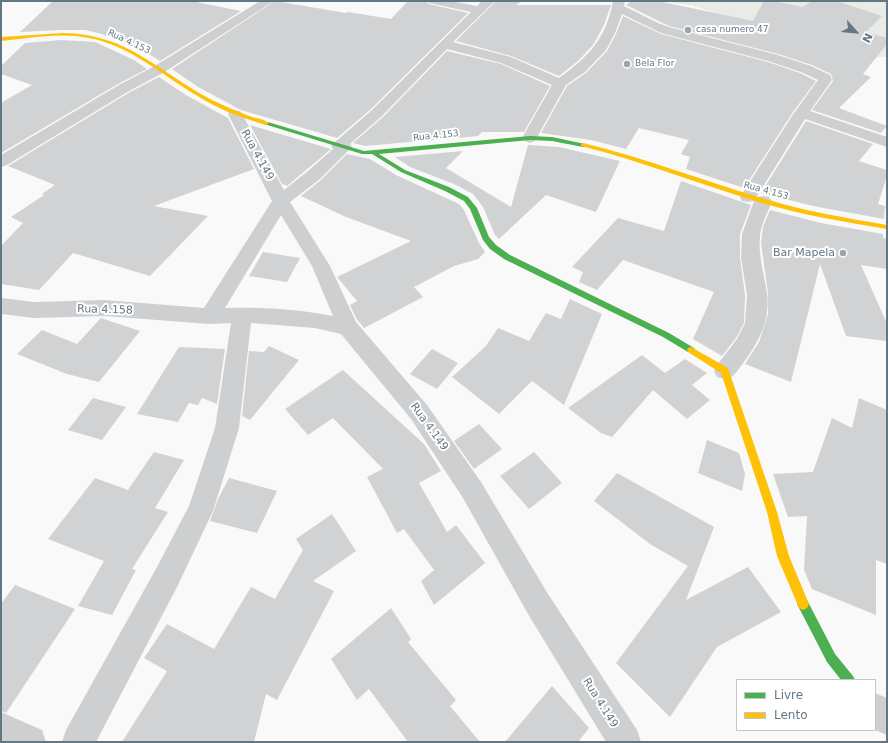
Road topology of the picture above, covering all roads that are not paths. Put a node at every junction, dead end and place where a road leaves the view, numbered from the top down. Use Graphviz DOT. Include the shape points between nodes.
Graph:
graph roads {
  1 [pos="268,1"];
  2 [pos="490,1"];
  3 [pos="442,2"];
  4 [pos="618,4"];
  5 [pos="479,10"];
  6 [pos="1,39"];
  7 [pos="444,44"];
  8 [pos="158,70"];
  9 [pos="560,83"];
  10 [pos="801,113"];
  11 [pos="235,114"];
  12 [pos="530,138"];
  13 [pos="887,142"];
  14 [pos="342,146"];
  15 [pos="374,153"];
  16 [pos="1,162"];
  17 [pos="756,199"];
  18 [pos="281,201"];
  19 [pos="887,227"];
  20 [pos="1,306"];
  21 [pos="242,315"];
  22 [pos="209,316"];
  23 [pos="348,327"];
  24 [pos="725,371"];
  25 [pos="848,679"];
  26 [pos="876,710"];
  27 [pos="887,719"];
  28 [pos="1,728"];
  29 [pos="30,742"];
  30 [pos="78,742"];
  31 [pos="625,742"];
  1 -- 8 [label="street"];
  2 -- 5 [label="street"];
  3 -- 5 [label="street"];
  4 -- 9 [label="street" via="609,33 598,53"];
  4 -- 10 [label="street" via="654,26 670,32 773,58 825,78"];
  5 -- 7 [label="street"];
  6 -- 8 [label="street, Rua 4.153" via="61,35 98,38 140,56"];
  7 -- 9 [label="street" via="506,60"];
  7 -- 14 [label="street"];
  8 -- 11 [label="street, Rua 4.153"];
  8 -- 16 [label="street"];
  9 -- 12 [label="street"];
  10 -- 13 [label="street"];
  10 -- 17 [label="street"];
  11 -- 14 [label="street, Rua 4.153"];
  11 -- 18 [label="street, Rua 4.149"];
  12 -- 15 [label="street, Rua 4.153"];
  12 -- 17 [label="street, Rua 4.153" via="552,139 610,151"];
  14 -- 15 [label="street, Rua 4.153" via="364,153"];
  14 -- 18 [label="street" via="314,175"];
  15 -- 24 [label="street" via="403,171 466,199 473,208 486,238 493,247 507,256 666,335"];
  17 -- 19 [label="street, Rua 4.153" via="831,218"];
  17 -- 24 [label="street" via="750,258 756,294 755,323 746,344"];
  18 -- 22 [label="street"];
  18 -- 23 [label="street, Rua 4.149" via="321,266"];
  20 -- 22 [label="street, Rua 4.158" via="34,310 105,308"];
  21 -- 22 [label="street, Rua 4.158"];
  21 -- 23 [label="street, Rua 4.158" via="314,320"];
  21 -- 30 [label="street" via="227,428 200,511"];
  23 -- 31 [label="street, Rua 4.149" via="419,412 472,490 538,604"];
  24 -- 25 [label="street" via="772,512 786,563 831,658"];
  26 -- 27 [label="street"];
  28 -- 29 [label="street"];
}
